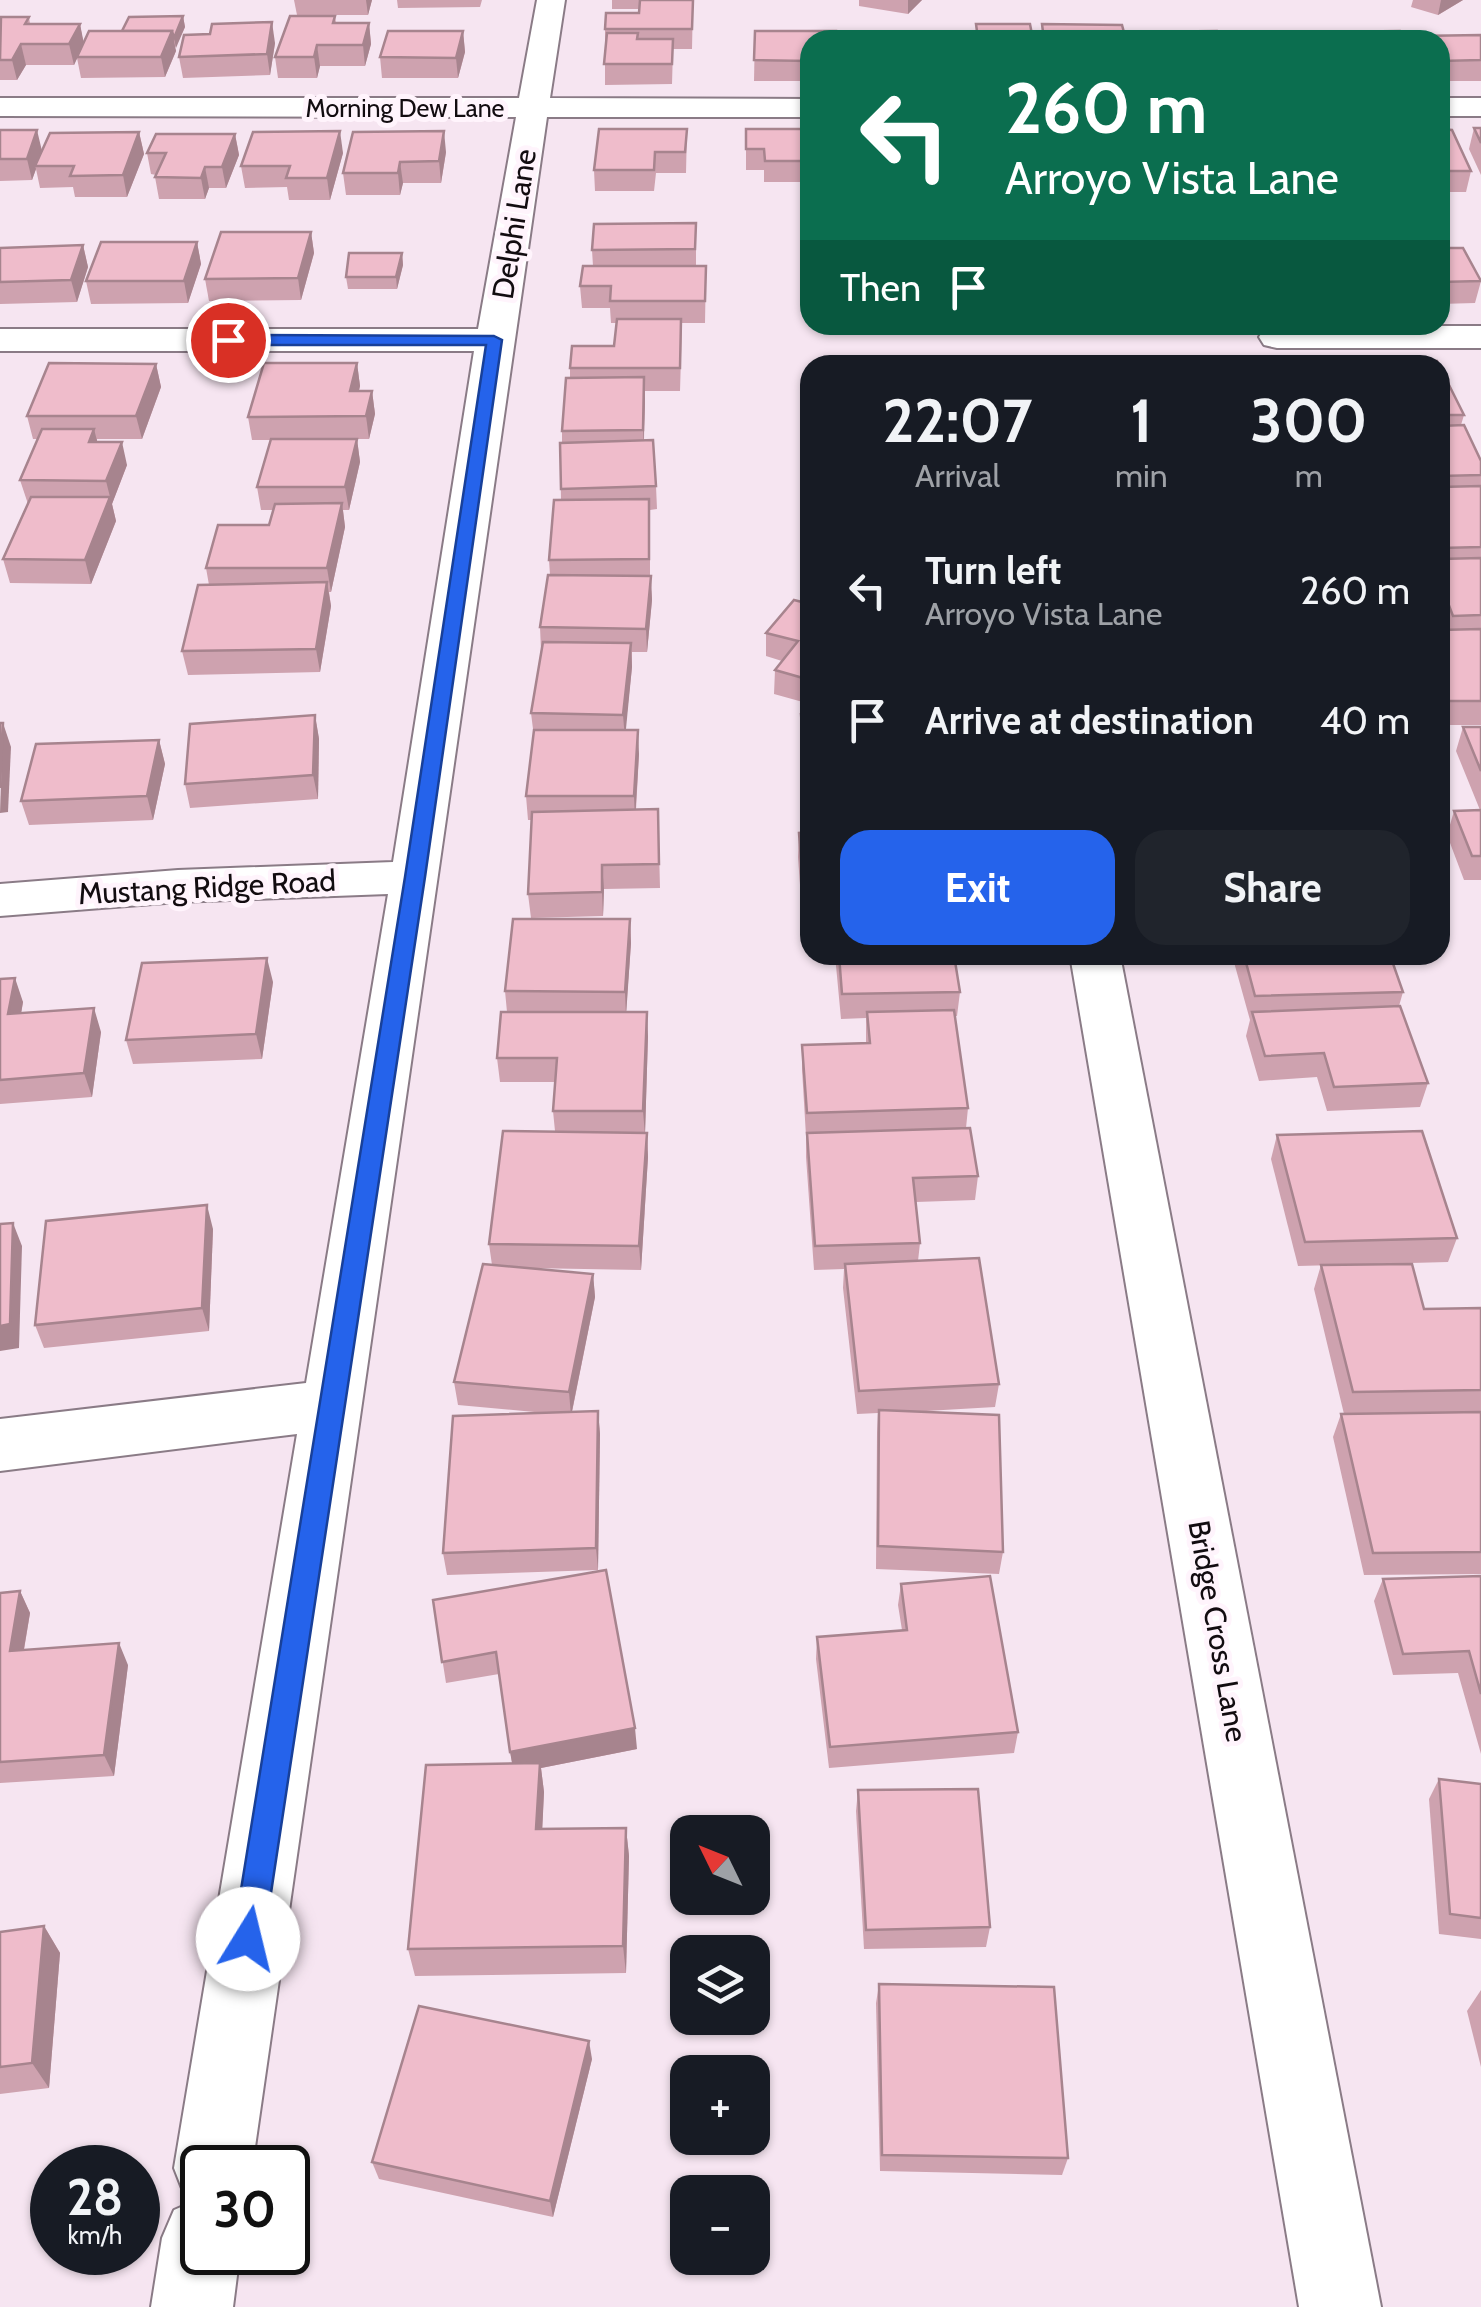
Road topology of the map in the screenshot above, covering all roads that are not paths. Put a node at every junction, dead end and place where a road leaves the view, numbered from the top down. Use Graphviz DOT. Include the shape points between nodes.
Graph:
graph roads {
  1 [pos="552,0"];
  2 [pos="0,107"];
  3 [pos="1450,107"];
  4 [pos="1481,107"];
  5 [pos="533,108"];
  6 [pos="800,108"];
  7 [pos="1277,338"];
  8 [pos="1481,338"];
  9 [pos="0,340"];
  10 [pos="494,340"];
  11 [pos="415,877"];
  12 [pos="0,900"];
  13 [pos="1097,965"];
  14 [pos="331,1405"];
  15 [pos="0,1445"];
  16 [pos="218,2145"];
  17 [pos="197,2275"];
  18 [pos="192,2307"];
  19 [pos="1340,2307"];
  1 -- 5 [label="street, Delphi Lane"];
  2 -- 5 [label="street, Morning Dew Lane"];
  3 -- 4 [label="street"];
  5 -- 6 [label="street, Morning Dew Lane"];
  5 -- 10 [label="street, Delphi Lane"];
  7 -- 8 [label="street"];
  9 -- 10 [label="street"];
  10 -- 11 [label="street, Delphi Lane"];
  11 -- 12 [label="street, Mustang Ridge Road"];
  11 -- 14 [label="street, Delphi Lane"];
  13 -- 19 [label="street, Bridge Cross Lane"];
  14 -- 15 [label="street"];
  14 -- 16 [label="street, Delphi Lane"];
  17 -- 18 [label="street"];
}
